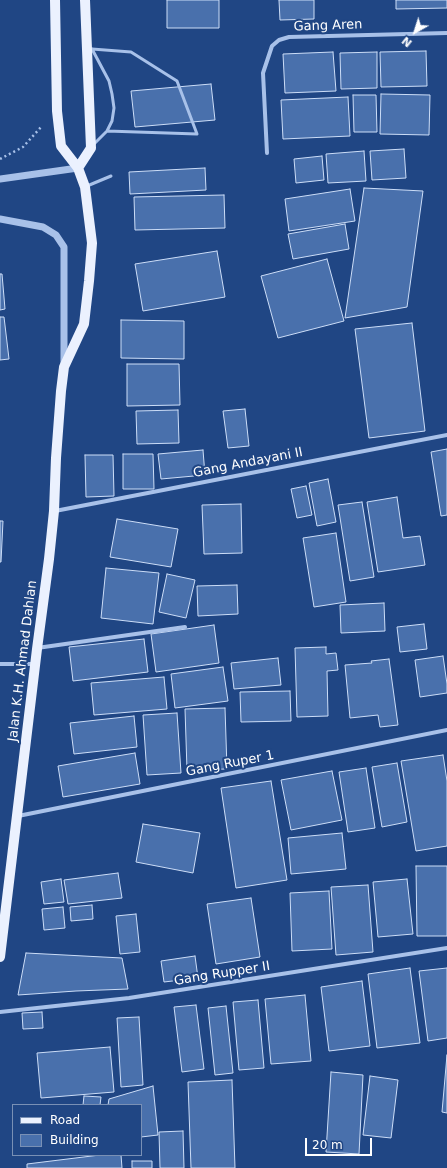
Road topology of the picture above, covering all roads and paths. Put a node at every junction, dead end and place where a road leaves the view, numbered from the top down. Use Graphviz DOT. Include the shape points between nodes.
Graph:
graph roads {
  1 [pos="54,0"];
  2 [pos="85,0"];
  3 [pos="447,33"];
  4 [pos="86,39"];
  5 [pos="92,49"];
  6 [pos="44,124"];
  7 [pos="107,131"];
  8 [pos="91,148"];
  9 [pos="267,153"];
  10 [pos="0,159"];
  11 [pos="78,168"];
  12 [pos="111,176"];
  13 [pos="0,179"];
  14 [pos="85,187"];
  15 [pos="0,219"];
  16 [pos="64,367"];
  17 [pos="447,435"];
  18 [pos="54,511"];
  19 [pos="184,627"];
  20 [pos="37,648"];
  21 [pos="0,664"];
  22 [pos="35,664"];
  23 [pos="447,730"];
  24 [pos="16,817"];
  25 [pos="447,948"];
  26 [pos="0,957"];
  27 [pos="0,1012"];
  1 -- 11 [label="main road, Jalan K.H. Ahmad Dahlan" via="57,111 61,146"];
  2 -- 4 [label="main road"];
  3 -- 9 [label="street, Gang Aren" via="289,37 279,40 272,46 264,73"];
  4 -- 5 [label="lane"];
  4 -- 8 [label="main road"];
  5 -- 7 [label="lane" via="109,81 112,94 114,108 112,122"];
  5 -- 7 [label="lane" via="131,52 178,81 197,134"];
  6 -- 10 [label="path" via="23,148"];
  7 -- 8 [label="lane"];
  8 -- 11 [label="main road"];
  11 -- 13 [label="street"];
  11 -- 14 [label="main road, Jalan K.H. Ahmad Dahlan"];
  12 -- 14 [label="lane"];
  14 -- 16 [label="main road, Jalan K.H. Ahmad Dahlan" via="92,243 84,324"];
  15 -- 16 [label="street" via="43,227 56,235 64,247"];
  16 -- 18 [label="main road, Jalan K.H. Ahmad Dahlan"];
  17 -- 18 [label="street, Gang Andayani II"];
  18 -- 20 [label="main road, Jalan K.H. Ahmad Dahlan"];
  19 -- 20 [label="street"];
  20 -- 22 [label="main road, Jalan K.H. Ahmad Dahlan"];
  21 -- 22 [label="street"];
  22 -- 24 [label="main road, Jalan K.H. Ahmad Dahlan"];
  23 -- 24 [label="street, Gang Ruper 1"];
  24 -- 26 [label="main road, Jalan K.H. Ahmad Dahlan"];
  25 -- 27 [label="street, Gang Rupper II" via="130,998"];
}
